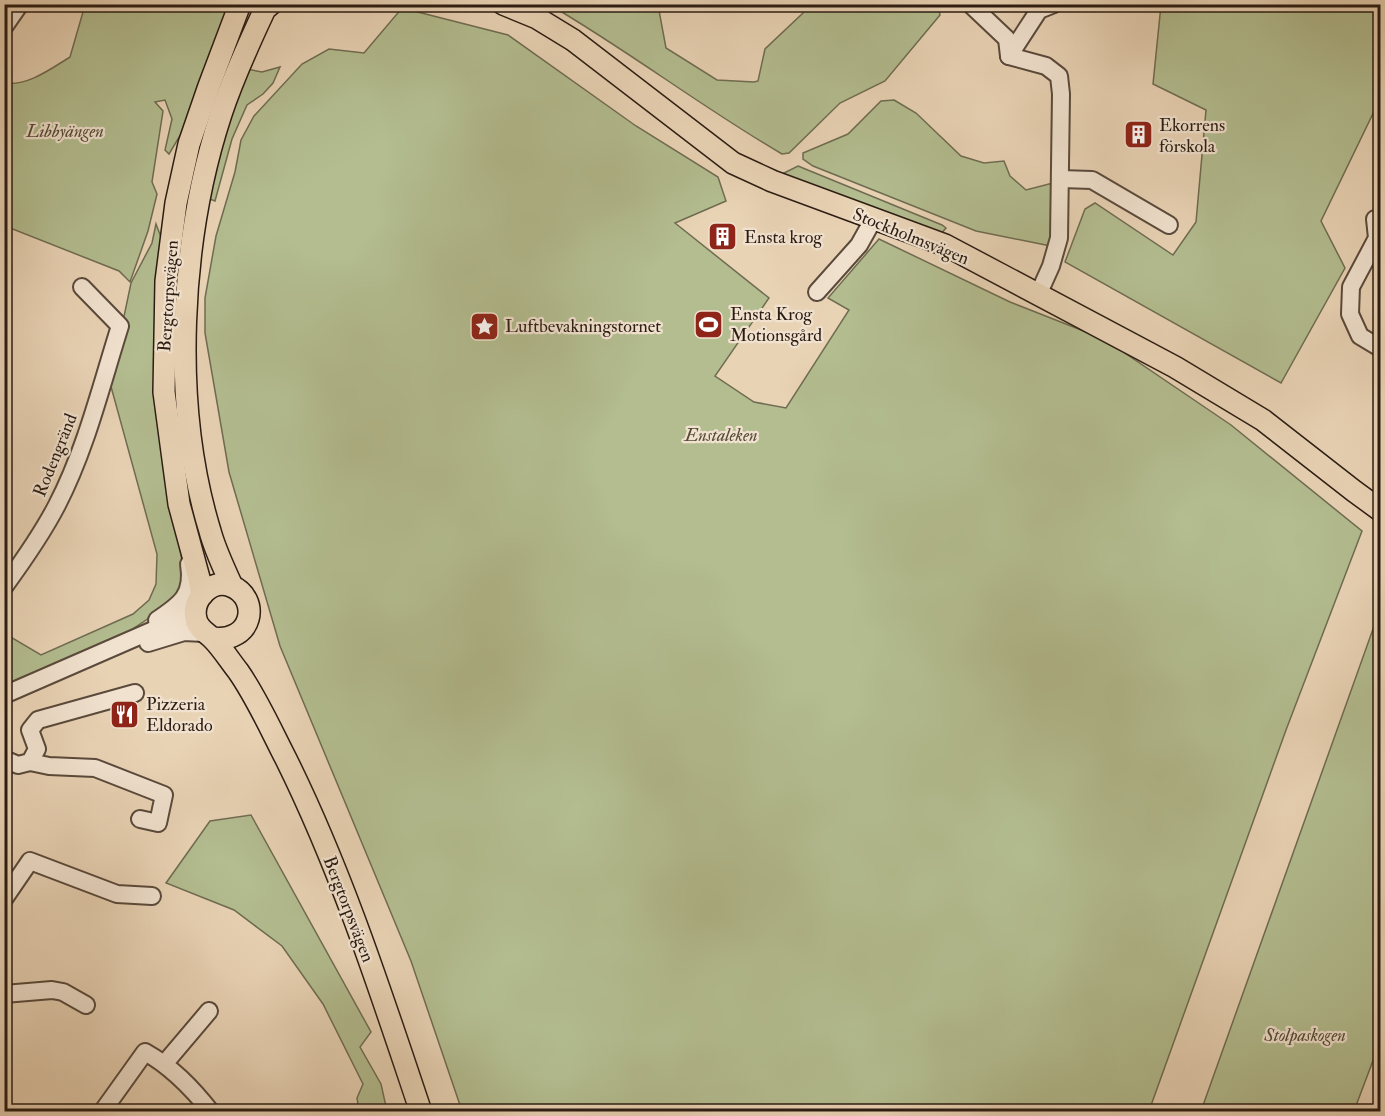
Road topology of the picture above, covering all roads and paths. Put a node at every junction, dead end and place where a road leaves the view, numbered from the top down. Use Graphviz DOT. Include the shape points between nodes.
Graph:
graph roads {
  1 [pos="240,4"];
  2 [pos="271,4"];
  3 [pos="503,4"];
  4 [pos="970,4"];
  5 [pos="18,5"];
  6 [pos="1048,5"];
  7 [pos="4,27"];
  8 [pos="1009,56"];
  9 [pos="1061,179"];
  10 [pos="1375,219"];
  11 [pos="873,220"];
  12 [pos="1169,225"];
  13 [pos="82,287"];
  14 [pos="817,292"];
  15 [pos="1038,295"];
  16 [pos="1380,348"];
  17 [pos="179,504"];
  18 [pos="1380,510"];
  19 [pos="232,586"];
  20 [pos="4,587"];
  21 [pos="199,598"];
  22 [pos="240,633"];
  23 [pos="208,636"];
  24 [pos="104,652"];
  25 [pos="135,693"];
  26 [pos="4,695"];
  27 [pos="262,712"];
  28 [pos="4,759"];
  29 [pos="30,762"];
  30 [pos="140,819"];
  31 [pos="152,896"];
  32 [pos="4,899"];
  33 [pos="4,994"];
  34 [pos="86,1005"];
  35 [pos="209,1011"];
  36 [pos="165,1063"];
  37 [pos="102,1112"];
  38 [pos="211,1112"];
  39 [pos="422,1112"];
  1 -- 17 [label="main road, Bergtorpsvägen" via="189,144 176,203 166,281 164,392"];
  2 -- 19 [label="main road, Bergtorpsvägen" via="241,61 204,176 185,315 193,462 210,531"];
  3 -- 11 [label="main road, Stockholmsvägen" via="537,18 573,40 733,163"];
  4 -- 8 [label="street" via="1007,39"];
  5 -- 7 [label="street"];
  6 -- 8 [label="street" via="1039,10"];
  8 -- 9 [label="street" via="1046,66 1059,76"];
  9 -- 12 [label="street" via="1092,180"];
  9 -- 15 [label="street" via="1059,238"];
  10 -- 16 [label="street" via="1377,238 1350,287 1350,314 1360,336"];
  11 -- 14 [label="street"];
  11 -- 15 [label="main road, Stockholmsvägen" via="945,245"];
  13 -- 20 [label="street, Rodengränd" via="120,326 89,425 58,504"];
  15 -- 18 [label="main road, Stockholmsvägen" via="1175,367 1263,420"];
  17 -- 21 [label="main road, Bergtorpsvägen" via="200,578"];
  17 -- 24 [label="street" via="190,570 190,586 184,599"];
  19 -- 21 [label="main road" via="211,586"];
  19 -- 22 [label="main road, Bergtorpsvägen" via="248,607 248,618"];
  21 -- 23 [label="main road, Bergtorpsvägen" via="196,619"];
  21 -- 24 [label="street" via="183,617"];
  22 -- 23 [label="main road" via="222,639"];
  22 -- 27 [label="main road, Bergtorpsvägen" via="241,650"];
  23 -- 24 [label="street" via="184,632"];
  23 -- 27 [label="main road, Bergtorpsvägen" via="239,672"];
  24 -- 26 [label="street"];
  25 -- 29 [label="street" via="39,720 30,730 37,749"];
  27 -- 39 [label="main road, Bergtorpsvägen" via="341,884"];
  28 -- 29 [label="street" via="18,765"];
  29 -- 30 [label="street" via="95,768 164,795 158,823"];
  31 -- 32 [label="street" via="117,894 30,861"];
  33 -- 34 [label="street" via="52,990"];
  35 -- 36 [label="street"];
  36 -- 37 [label="street" via="145,1052"];
  36 -- 38 [label="street"];
}
